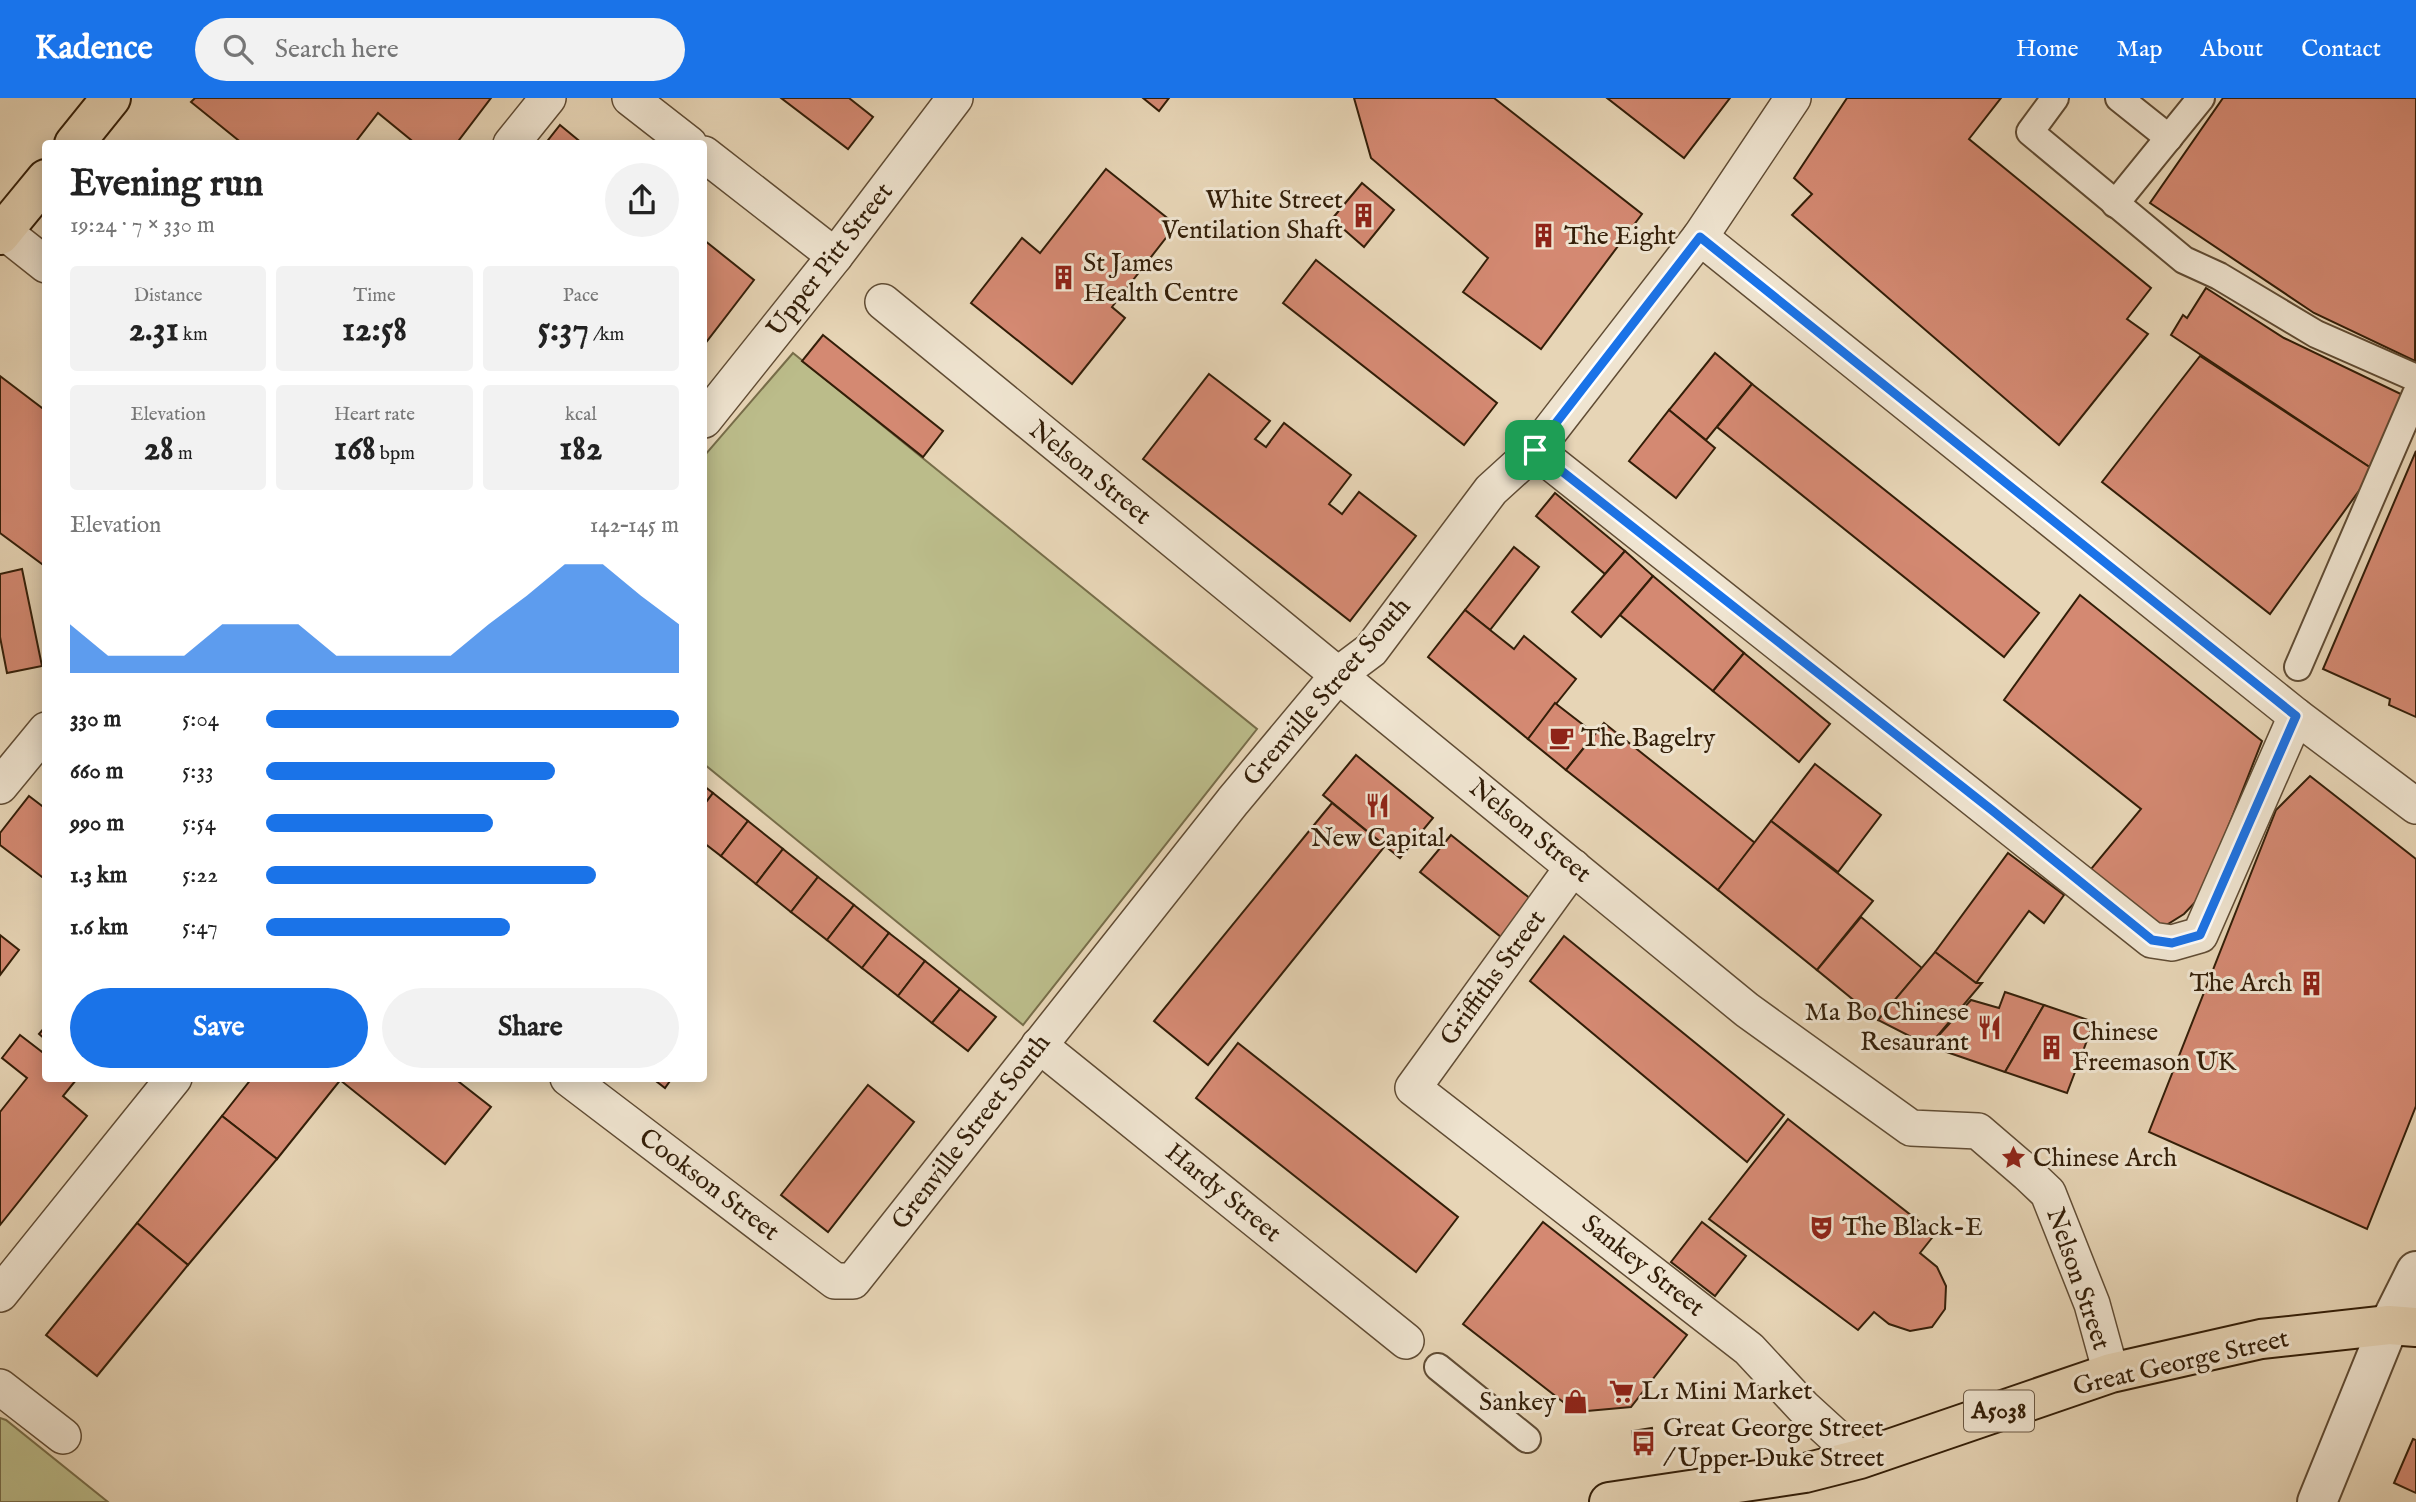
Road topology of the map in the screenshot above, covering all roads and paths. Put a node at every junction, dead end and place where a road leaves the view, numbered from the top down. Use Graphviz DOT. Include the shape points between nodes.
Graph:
graph roads {
  1 [pos="111,98"];
  2 [pos="548,98"];
  3 [pos="630,98"];
  4 [pos="955,98"];
  5 [pos="1793,98"];
  6 [pos="2055,98"];
  7 [pos="2119,98"];
  8 [pos="2201,98"];
  9 [pos="2169,138"];
  10 [pos="77,140"];
  11 [pos="514,140"];
  12 [pos="684,140"];
  13 [pos="707,156"];
  14 [pos="42,183"];
  15 [pos="2115,204"];
  16 [pos="1,233"];
  17 [pos="1700,237"];
  18 [pos="835,256"];
  19 [pos="42,262"];
  20 [pos="883,302"];
  21 [pos="2416,378"];
  22 [pos="2416,394"];
  23 [pos="707,416"];
  24 [pos="1535,450"];
  25 [pos="2298,667"];
  26 [pos="1339,674"];
  27 [pos="2296,716"];
  28 [pos="42,735"];
  29 [pos="0,786"];
  30 [pos="2416,806"];
  31 [pos="1573,867"];
  32 [pos="1039,1045"];
  33 [pos="171,1082"];
  34 [pos="573,1082"];
  35 [pos="1413,1088"];
  36 [pos="2416,1271"];
  37 [pos="853,1281"];
  38 [pos="0,1294"];
  39 [pos="2402,1326"];
  40 [pos="1406,1341"];
  41 [pos="1438,1367"];
  42 [pos="2111,1373"];
  43 [pos="0,1387"];
  44 [pos="63,1436"];
  45 [pos="1527,1439"];
  46 [pos="1860,1458"];
  47 [pos="1609,1502"];
  48 [pos="2316,1502"];
  1 -- 10 [label="main road"];
  2 -- 11 [label="street"];
  3 -- 12 [label="street"];
  4 -- 18 [label="street, Upper Pitt Street"];
  5 -- 17 [label="street, Grenville Street South"];
  6 -- 15 [label="street" via="2029,132"];
  7 -- 9 [label="street"];
  8 -- 9 [label="street"];
  9 -- 15 [label="street"];
  13 -- 18 [label="street"];
  14 -- 16 [label="main road"];
  15 -- 21 [label="street" via="2184,260 2316,334"];
  16 -- 19 [label="street"];
  17 -- 24 [label="street, Grenville Street South"];
  17 -- 27 [label="street"];
  18 -- 23 [label="street, Upper Pitt Street"];
  20 -- 26 [label="street, Nelson Street"];
  22 -- 25 [label="street"];
  24 -- 26 [label="street, Grenville Street South" via="1491,490 1371,650"];
  24 -- 27 [label="street" via="2152,940 2172,943 2200,935"];
  26 -- 31 [label="street, Nelson Street"];
  26 -- 32 [label="street, Grenville Street South"];
  27 -- 30 [label="street"];
  28 -- 29 [label="street"];
  31 -- 35 [label="street, Griffiths Street"];
  31 -- 42 [label="street, Nelson Street" via="1747,1010 1911,1128 1978,1131 2048,1193 2092,1304"];
  32 -- 37 [label="street, Grenville Street South"];
  32 -- 40 [label="street, Hardy Street"];
  33 -- 38 [label="street"];
  34 -- 37 [label="street, Cookson Street" via="835,1281"];
  35 -- 46 [label="street, Sankey Street" via="1749,1349 1803,1407"];
  36 -- 39 [label="street"];
  39 -- 42 [label="main road, Great George Street / A5038" via="2261,1339"];
  39 -- 48 [label="street"];
  41 -- 45 [label="street"];
  42 -- 46 [label="main road, Great George Street / A5038"];
  43 -- 44 [label="street"];
  46 -- 47 [label="main road, Great George Street / A5038" via="1805,1473"];
}
